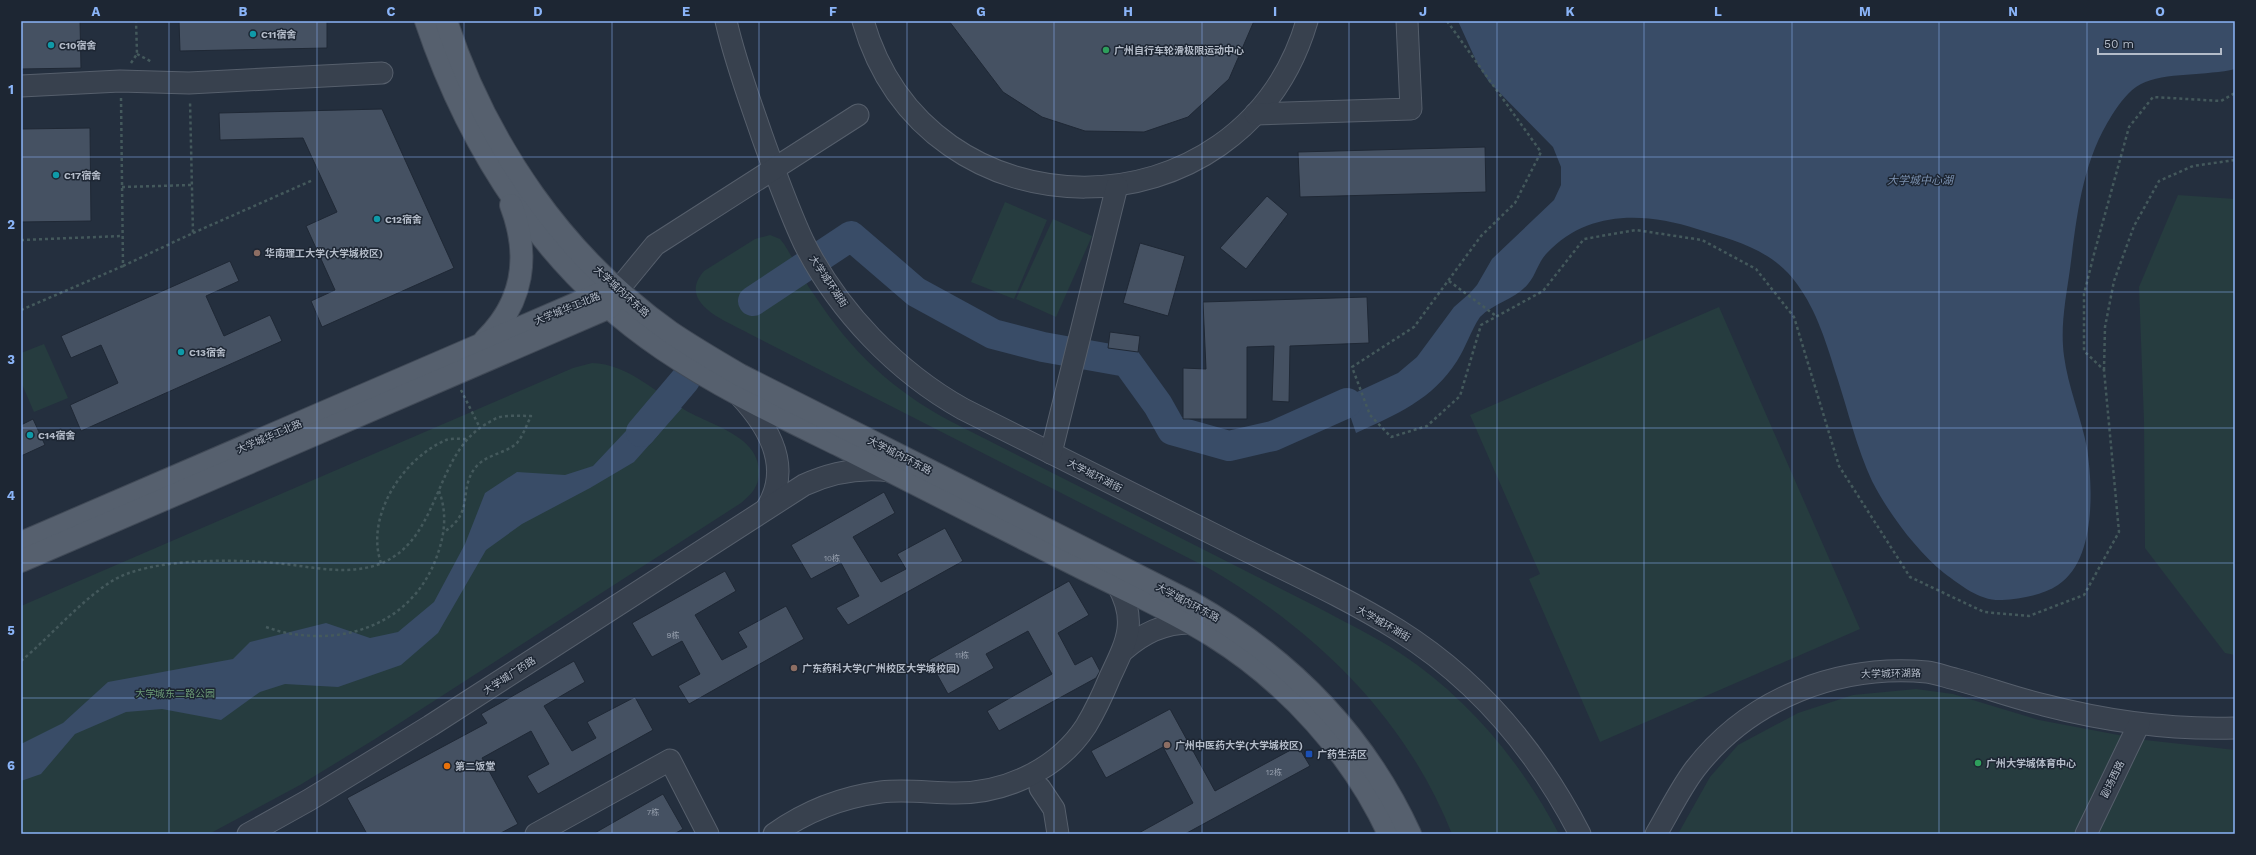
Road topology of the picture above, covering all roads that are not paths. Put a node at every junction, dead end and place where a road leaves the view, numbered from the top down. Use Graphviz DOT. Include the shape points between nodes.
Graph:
graph roads {
  1 [pos="426,21"];
  2 [pos="446,21"];
  3 [pos="726,21"];
  4 [pos="863,21"];
  5 [pos="1307,21"];
  6 [pos="1407,21"];
  7 [pos="382,73"];
  8 [pos="21,86"];
  9 [pos="1255,114"];
  10 [pos="858,116"];
  11 [pos="774,169"];
  12 [pos="1117,186"];
  13 [pos="506,188"];
  14 [pos="608,297"];
  15 [pos="480,345"];
  16 [pos="738,395"];
  17 [pos="1051,453"];
  18 [pos="891,471"];
  19 [pos="766,509"];
  20 [pos="21,543"];
  21 [pos="21,561"];
  22 [pos="1118,586"];
  23 [pos="1189,623"];
  24 [pos="1124,650"];
  25 [pos="2139,724"];
  26 [pos="2235,728"];
  27 [pos="1040,788"];
  28 [pos="248,834"];
  29 [pos="536,834"];
  30 [pos="708,834"];
  31 [pos="774,834"];
  32 [pos="1060,834"];
  33 [pos="1389,834"];
  34 [pos="1410,834"];
  35 [pos="1580,834"];
  36 [pos="1656,834"];
  37 [pos="2086,834"];
  1 -- 13 [label="main road, 大学城内环东路" via="441,65 461,110"];
  2 -- 14 [label="main road, 大学城内环东路" via="475,97 508,158"];
  3 -- 11 [label="street, 大学城环湖街" via="740,73"];
  4 -- 12 [label="street" via="880,63 901,96 931,129 958,150 993,169 1030,182 1074,188"];
  5 -- 9 [label="street" via="1285,73"];
  6 -- 9 [label="street" via="1411,109"];
  7 -- 8 [label="street" via="189,83 120,81"];
  9 -- 12 [label="street" via="1227,140 1189,163 1153,178"];
  10 -- 11 [label="street"];
  11 -- 14 [label="street" via="655,245"];
  11 -- 17 [label="street, 大学城环湖街" via="805,243 822,273 867,332 910,374 937,394"];
  12 -- 17 [label="street"];
  13 -- 14 [label="main road, 大学城内环东路" via="549,246"];
  13 -- 15 [label="main road" via="518,230 522,268 512,304 504,319"];
  14 -- 15 [label="main road, 大学城华工北路"];
  14 -- 16 [label="main road, 大学城内环东路" via="659,347"];
  14 -- 21 [label="main road, 大学城华工北路" via="454,375"];
  14 -- 34 [label="main road, 大学城内环东路" via="740,375 1185,599 1225,622 1294,673 1320,700 1369,761 1400,812"];
  15 -- 20 [label="main road, 大学城华工北路"];
  16 -- 18 [label="main road, 大学城内环东路"];
  16 -- 19 [label="street" via="764,425 775,450 778,479"];
  17 -- 35 [label="street, 大学城环湖街" via="1323,589 1397,629 1420,645 1470,685 1512,729 1545,774"];
  18 -- 19 [label="street, 大学城广药路" via="864,470 829,475 804,485"];
  18 -- 22 [label="main road, 大学城内环东路"];
  19 -- 28 [label="street, 大学城广药路" via="384,755"];
  22 -- 23 [label="main road, 大学城内环东路"];
  22 -- 24 [label="street" via="1129,616"];
  23 -- 24 [label="street" via="1162,627"];
  23 -- 33 [label="main road, 大学城内环东路" via="1215,637 1257,668 1281,687 1306,713 1353,772"];
  24 -- 31 [label="street" via="1085,727 1061,754 1029,776 993,790 881,792 857,797 813,812"];
  25 -- 26 [label="street, 大学城环湖路" via="2205,729"];
  25 -- 36 [label="street, 大学城环湖路" via="2044,706 1928,672 1887,671 1852,674 1811,686 1752,716 1696,768"];
  25 -- 37 [label="street, 副场西路"];
  27 -- 32 [label="street" via="1054,809"];
  29 -- 30 [label="street" via="670,760"];
}
